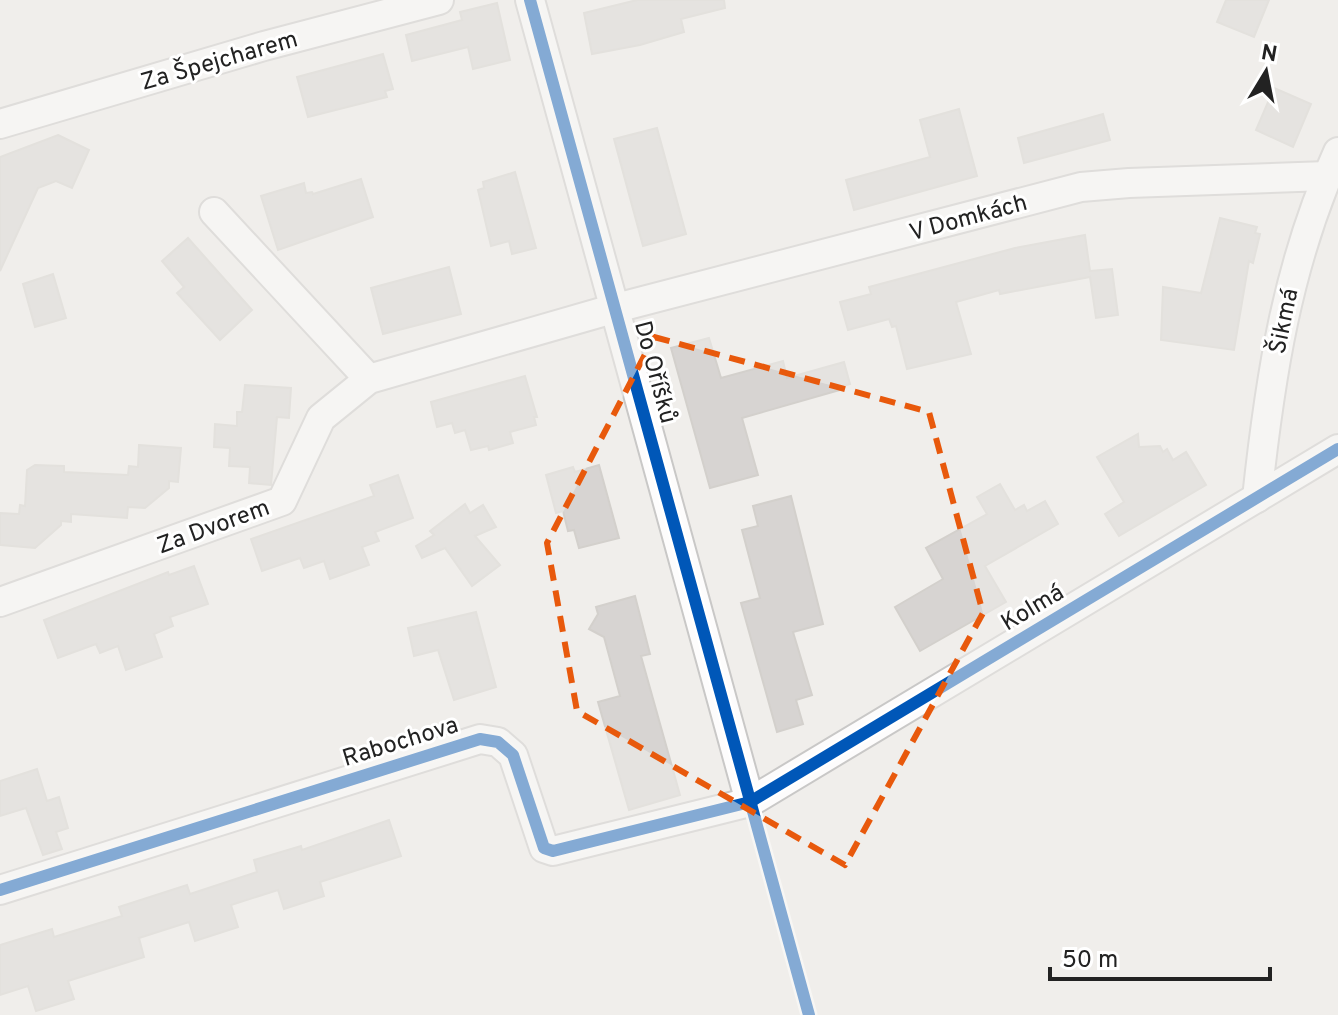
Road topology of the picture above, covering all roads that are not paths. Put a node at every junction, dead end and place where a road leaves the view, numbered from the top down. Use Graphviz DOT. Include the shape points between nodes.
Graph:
graph roads {
  1 [pos="439,0"];
  2 [pos="530,0"];
  3 [pos="0,124"];
  4 [pos="1333,164"];
  5 [pos="214,212"];
  6 [pos="616,308"];
  7 [pos="369,379"];
  8 [pos="1338,449"];
  9 [pos="1257,498"];
  10 [pos="0,602"];
  11 [pos="750,802"];
  12 [pos="0,890"];
  1 -- 3 [label="street, Za Špejcharem"];
  2 -- 6 [label="street, Do Oříšků"];
  4 -- 6 [label="street, V Domkách" via="1081,187"];
  4 -- 9 [label="street, Šikmá" via="1289,288 1268,394"];
  5 -- 7 [label="street"];
  6 -- 7 [label="street, Za Dvorem"];
  6 -- 11 [label="street, Do Oříšků"];
  7 -- 10 [label="street, Za Dvorem" via="321,418 282,501"];
  8 -- 9 [label="street, Kolmá"];
  9 -- 11 [label="street, Kolmá"];
  11 -- 12 [label="street, Rabochova" via="553,851 544,848 537,832 513,755 498,742 480,739"];
}
